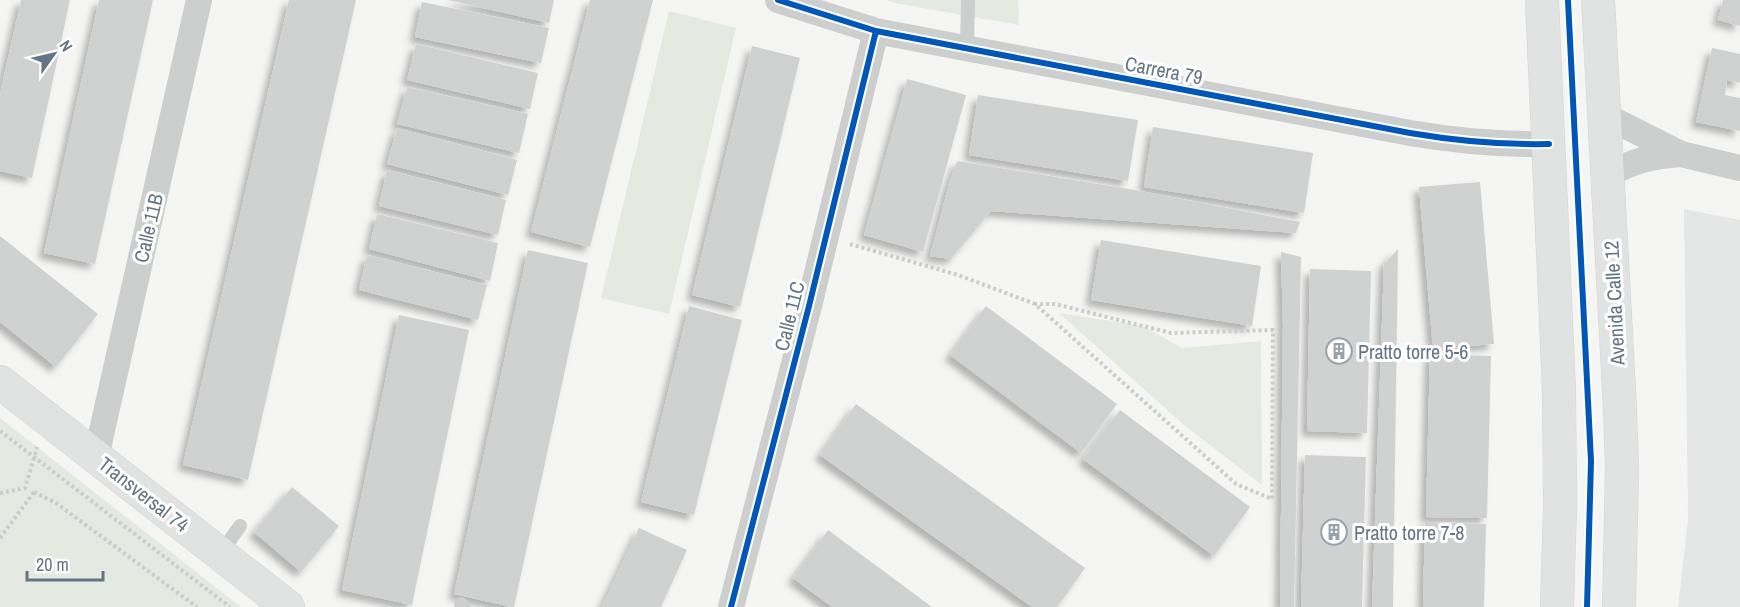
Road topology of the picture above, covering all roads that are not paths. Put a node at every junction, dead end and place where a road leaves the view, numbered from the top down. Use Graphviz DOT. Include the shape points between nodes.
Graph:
graph roads {
  1 [pos="199,0"];
  2 [pos="778,0"];
  3 [pos="968,0"];
  4 [pos="1542,0"];
  5 [pos="1598,0"];
  6 [pos="876,31"];
  7 [pos="967,49"];
  8 [pos="1604,115"];
  9 [pos="1549,144"];
  10 [pos="1681,154"];
  11 [pos="1740,168"];
  12 [pos="1607,175"];
  13 [pos="0,382"];
  14 [pos="96,457"];
  15 [pos="240,526"];
  16 [pos="220,554"];
  17 [pos="288,607"];
  18 [pos="731,607"];
  19 [pos="1557,607"];
  20 [pos="1619,607"];
  1 -- 14 [label="street, Calle 11B"];
  2 -- 6 [label="street, Carrera 79"];
  3 -- 7 [label="lane"];
  4 -- 9 [label="main road"];
  5 -- 8 [label="main road, Avenida Calle 12"];
  6 -- 7 [label="street, Carrera 79"];
  6 -- 18 [label="street, Calle 11C"];
  7 -- 9 [label="street, Carrera 79" via="1442,138 1507,145"];
  8 -- 10 [label="street"];
  8 -- 12 [label="main road, Avenida Calle 12"];
  9 -- 19 [label="main road" via="1559,391"];
  10 -- 11 [label="street"];
  10 -- 12 [label="street" via="1654,155"];
  12 -- 20 [label="main road, Avenida Calle 12" via="1622,469"];
  13 -- 14 [label="main road, Transversal 74"];
  14 -- 16 [label="main road, Transversal 74"];
  15 -- 16 [label="lane"];
  16 -- 17 [label="main road, Transversal 74"];
}
